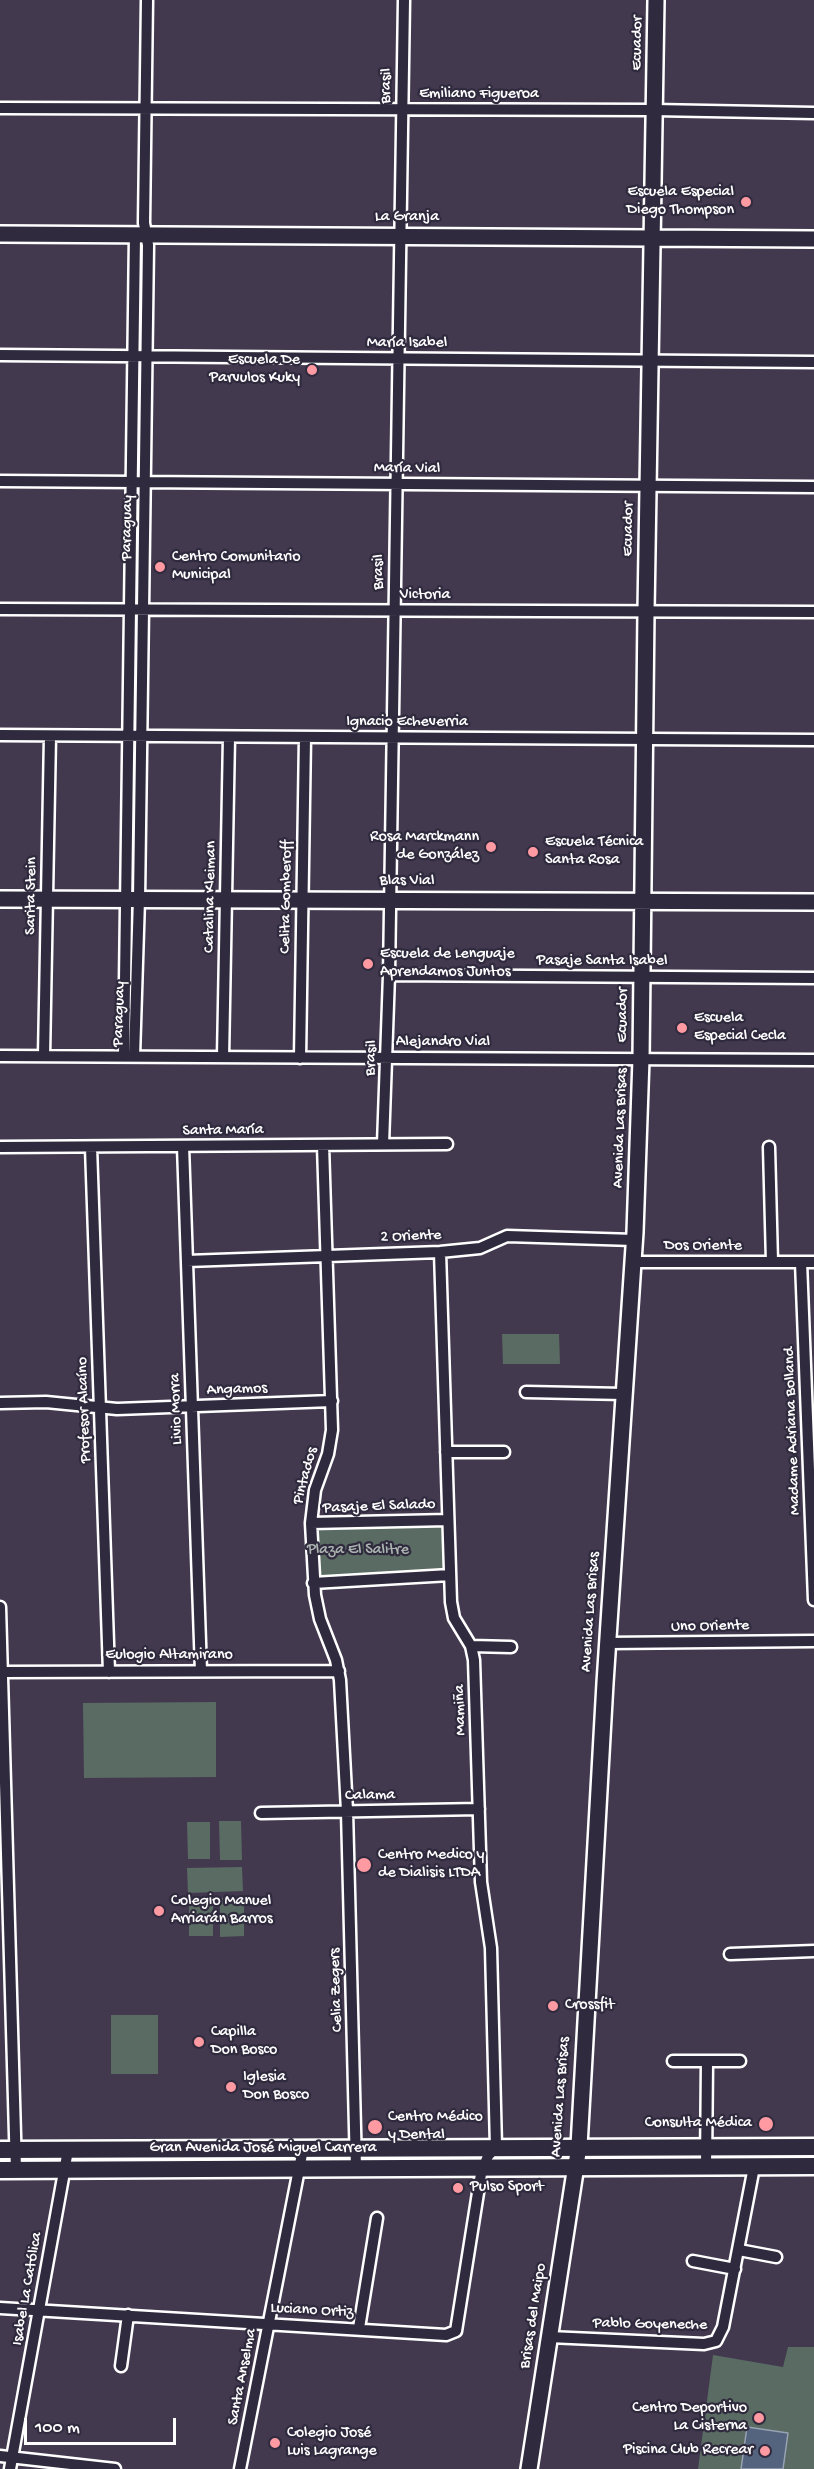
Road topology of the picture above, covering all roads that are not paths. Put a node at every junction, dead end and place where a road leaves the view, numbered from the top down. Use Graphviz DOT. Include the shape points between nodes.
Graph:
graph roads {
  1 [pos="147,0"];
  2 [pos="404,0"];
  3 [pos="656,0"];
  4 [pos="0,108"];
  5 [pos="145,108"];
  6 [pos="402,109"];
  7 [pos="654,110"];
  8 [pos="814,113"];
  9 [pos="0,234"];
  10 [pos="140,235"];
  11 [pos="400,236"];
  12 [pos="652,238"];
  13 [pos="814,238"];
  14 [pos="0,355"];
  15 [pos="133,356"];
  16 [pos="146,356"];
  17 [pos="398,359"];
  18 [pos="650,361"];
  19 [pos="814,362"];
  20 [pos="0,481"];
  21 [pos="131,482"];
  22 [pos="144,482"];
  23 [pos="395,484"];
  24 [pos="648,486"];
  25 [pos="814,487"];
  26 [pos="0,609"];
  27 [pos="130,610"];
  28 [pos="142,610"];
  29 [pos="394,610"];
  30 [pos="646,611"];
  31 [pos="814,612"];
  32 [pos="0,735"];
  33 [pos="50,736"];
  34 [pos="128,736"];
  35 [pos="140,736"];
  36 [pos="229,737"];
  37 [pos="305,737"];
  38 [pos="393,738"];
  39 [pos="644,740"];
  40 [pos="814,741"];
  41 [pos="0,899"];
  42 [pos="47,899"];
  43 [pos="132,899"];
  44 [pos="226,899"];
  45 [pos="302,900"];
  46 [pos="390,900"];
  47 [pos="643,901"];
  48 [pos="814,902"];
  49 [pos="389,975"];
  50 [pos="642,977"];
  51 [pos="814,978"];
  52 [pos="0,1056"];
  53 [pos="44,1056"];
  54 [pos="129,1056"];
  55 [pos="223,1057"];
  56 [pos="300,1058"];
  57 [pos="387,1058"];
  58 [pos="641,1059"];
  59 [pos="814,1060"];
  60 [pos="383,1144"];
  61 [pos="447,1144"];
  62 [pos="323,1145"];
  63 [pos="183,1146"];
  64 [pos="0,1147"];
  65 [pos="91,1147"];
  66 [pos="769,1147"];
  67 [pos="634,1240"];
  68 [pos="440,1252"];
  69 [pos="328,1255"];
  70 [pos="187,1261"];
  71 [pos="633,1262"];
  72 [pos="772,1262"];
  73 [pos="801,1262"];
  74 [pos="814,1262"];
  75 [pos="526,1392"];
  76 [pos="624,1394"];
  77 [pos="332,1401"];
  78 [pos="0,1403"];
  79 [pos="192,1407"];
  80 [pos="100,1408"];
  81 [pos="446,1452"];
  82 [pos="504,1452"];
  83 [pos="448,1520"];
  84 [pos="311,1523"];
  85 [pos="450,1575"];
  86 [pos="313,1583"];
  87 [pos="814,1600"];
  88 [pos="0,1607"];
  89 [pos="814,1641"];
  90 [pos="607,1643"];
  91 [pos="471,1646"];
  92 [pos="511,1647"];
  93 [pos="201,1671"];
  94 [pos="339,1671"];
  95 [pos="1,1672"];
  96 [pos="109,1672"];
  97 [pos="479,1809"];
  98 [pos="347,1811"];
  99 [pos="261,1813"];
  100 [pos="4,1907"];
  101 [pos="814,1951"];
  102 [pos="730,1954"];
  103 [pos="673,2061"];
  104 [pos="707,2061"];
  105 [pos="740,2061"];
  106 [pos="579,2146"];
  107 [pos="496,2147"];
  108 [pos="706,2147"];
  109 [pos="814,2147"];
  110 [pos="356,2148"];
  111 [pos="303,2149"];
  112 [pos="8,2150"];
  113 [pos="68,2150"];
  114 [pos="814,2166"];
  115 [pos="706,2167"];
  116 [pos="754,2167"];
  117 [pos="299,2168"];
  118 [pos="356,2168"];
  119 [pos="483,2168"];
  120 [pos="574,2168"];
  121 [pos="8,2170"];
  122 [pos="65,2170"];
  123 [pos="377,2218"];
  124 [pos="739,2250"];
  125 [pos="776,2258"];
  126 [pos="693,2261"];
  127 [pos="735,2269"];
  128 [pos="0,2308"];
  129 [pos="40,2310"];
  130 [pos="128,2315"];
  131 [pos="268,2323"];
  132 [pos="359,2328"];
  133 [pos="549,2337"];
  134 [pos="121,2366"];
  135 [pos="0,2456"];
  136 [pos="11,2463"];
  137 [pos="115,2469"];
  138 [pos="240,2469"];
  139 [pos="529,2469"];
  1 -- 5 [label="street, Paraguay"];
  2 -- 6 [label="street, Brasil"];
  3 -- 7 [label="street, Ecuador"];
  4 -- 5 [label="street, Emiliano Figueroa"];
  5 -- 6 [label="street, Emiliano Figueroa"];
  5 -- 10 [label="street, Paraguay" via="144,223"];
  6 -- 7 [label="street, Emiliano Figueroa"];
  6 -- 11 [label="street, Brasil"];
  7 -- 8 [label="street, Emiliano Figueroa"];
  7 -- 12 [label="street, Ecuador"];
  9 -- 10 [label="street, La Granja"];
  10 -- 11 [label="street, La Granja"];
  10 -- 15 [label="street, Paraguay"];
  10 -- 16 [label="street, Paraguay"];
  11 -- 12 [label="street, La Granja"];
  11 -- 17 [label="street, Brasil"];
  12 -- 13 [label="street, La Granja"];
  12 -- 18 [label="street, Ecuador"];
  14 -- 15 [label="street, María Isabel"];
  15 -- 16 [label="street, María Isabel"];
  15 -- 21 [label="street, Paraguay"];
  16 -- 17 [label="street, María Isabel"];
  16 -- 22 [label="street, Paraguay"];
  17 -- 18 [label="street, María Isabel"];
  17 -- 23 [label="street, Brasil"];
  18 -- 19 [label="street, María Isabel"];
  18 -- 24 [label="street, Ecuador"];
  20 -- 21 [label="street, María Vial"];
  21 -- 22 [label="street, María Vial"];
  21 -- 27 [label="street, Paraguay"];
  22 -- 23 [label="street, María Vial"];
  22 -- 28 [label="street, Paraguay"];
  23 -- 24 [label="street, María Vial"];
  23 -- 29 [label="street, Brasil"];
  24 -- 25 [label="street, María Vial"];
  24 -- 30 [label="street, Ecuador"];
  26 -- 27 [label="street, Victoria"];
  27 -- 28 [label="street, Victoria"];
  27 -- 34 [label="street, Paraguay"];
  28 -- 29 [label="street, Victoria"];
  28 -- 35 [label="street, Paraguay"];
  29 -- 30 [label="street, Victoria"];
  29 -- 38 [label="street, Brasil"];
  30 -- 31 [label="street, Victoria"];
  30 -- 39 [label="street, Ecuador"];
  32 -- 33 [label="street, Ignacio Echeverria"];
  33 -- 34 [label="street, Ignacio Echeverria"];
  33 -- 42 [label="street, Sarita Stein"];
  34 -- 35 [label="street, Ignacio Echeverria"];
  34 -- 43 [label="street, Paraguay"];
  35 -- 36 [label="street, Ignacio Echeverria"];
  35 -- 43 [label="street, Paraguay"];
  36 -- 37 [label="street, Ignacio Echeverria"];
  36 -- 44 [label="street, Catalina Kleiman"];
  37 -- 38 [label="street, Ignacio Echeverria"];
  37 -- 45 [label="street, Celita Gomberoff"];
  38 -- 39 [label="street, Ignacio Echeverria"];
  38 -- 46 [label="street, Brasil"];
  39 -- 40 [label="street, Ignacio Echeverria"];
  39 -- 47 [label="street, Ecuador"];
  41 -- 42 [label="street, Blas Vial"];
  42 -- 43 [label="street, Blas Vial"];
  42 -- 53 [label="street, Sarita Stein"];
  43 -- 44 [label="street, Blas Vial"];
  43 -- 54 [label="street, Paraguay"];
  44 -- 45 [label="street, Blas Vial"];
  44 -- 55 [label="street, Catalina Kleiman"];
  45 -- 46 [label="street, Blas Vial"];
  45 -- 56 [label="street, Celita Gomberoff"];
  46 -- 47 [label="street, Blas Vial"];
  46 -- 49 [label="street, Brasil"];
  47 -- 48 [label="street, Blas Vial"];
  47 -- 50 [label="street, Ecuador"];
  49 -- 50 [label="street, Pasaje Santa Isabel"];
  49 -- 57 [label="street, Brasil"];
  50 -- 51 [label="street, Pasaje Santa Isabel"];
  50 -- 58 [label="street, Ecuador"];
  52 -- 53 [label="street, Alejandro Vial"];
  53 -- 54 [label="street, Alejandro Vial"];
  54 -- 55 [label="street, Alejandro Vial"];
  55 -- 56 [label="street, Alejandro Vial"];
  56 -- 57 [label="street, Alejandro Vial"];
  57 -- 58 [label="street, Alejandro Vial"];
  57 -- 60 [label="street, Brasil"];
  58 -- 59 [label="street, Alejandro Vial"];
  58 -- 67 [label="street, Avenida Las Brisas"];
  60 -- 61 [label="street, Santa María"];
  60 -- 62 [label="street, Santa María"];
  62 -- 63 [label="street, Santa María"];
  62 -- 69 [label="street, Pintados"];
  63 -- 65 [label="street, Santa María"];
  63 -- 70 [label="street, Livio Morra"];
  64 -- 65 [label="street, Santa María"];
  65 -- 80 [label="street, Profesor Alcaíno"];
  66 -- 72 [label="street"];
  67 -- 68 [label="street, 2 Oriente" via="507,1236 483,1247"];
  67 -- 71 [label="street, Avenida Las Brisas"];
  68 -- 69 [label="street, 2 Oriente"];
  68 -- 81 [label="street, Mamiña"];
  69 -- 70 [label="street, 2 Oriente"];
  69 -- 77 [label="street, Pintados"];
  70 -- 79 [label="street, Livio Morra"];
  71 -- 72 [label="street, Dos Oriente"];
  71 -- 76 [label="street, Avenida Las Brisas"];
  72 -- 73 [label="street, Dos Oriente"];
  73 -- 74 [label="street, Dos Oriente"];
  73 -- 87 [label="street, Madame Adriana Bolland"];
  75 -- 76 [label="street"];
  76 -- 90 [label="street, Avenida Las Brisas"];
  77 -- 79 [label="street, Angamos"];
  77 -- 84 [label="street, Pintados" via="332,1439 315,1490"];
  78 -- 80 [label="street, Angamos" via="55,1402"];
  79 -- 80 [label="street, Angamos"];
  79 -- 93 [label="street, Livio Morra"];
  80 -- 96 [label="street, Profesor Alcaíno"];
  81 -- 82 [label="street"];
  81 -- 83 [label="street, Mamiña"];
  83 -- 84 [label="street, Pasaje El Salado"];
  83 -- 85 [label="street, Mamiña"];
  84 -- 86 [label="street, Pintados"];
  85 -- 86 [label="street"];
  85 -- 91 [label="street, Mamiña" via="454,1618"];
  86 -- 94 [label="street, Pintados" via="320,1619"];
  88 -- 95 [label="street"];
  89 -- 90 [label="street, Uno Oriente"];
  90 -- 106 [label="street, Avenida Las Brisas"];
  91 -- 92 [label="street"];
  91 -- 97 [label="street, Mamiña"];
  93 -- 94 [label="street, Eulogio Altamirano"];
  93 -- 96 [label="street, Eulogio Altamirano"];
  94 -- 98 [label="street, Pintados"];
  95 -- 96 [label="street, Eulogio Altamirano"];
  95 -- 100 [label="street"];
  97 -- 98 [label="street, Calama"];
  97 -- 107 [label="street, Mamiña" via="481,1882 491,1948"];
  98 -- 99 [label="street, Calama"];
  98 -- 110 [label="street, Celia Zegers"];
  100 -- 112 [label="street"];
  101 -- 102 [label="street"];
  103 -- 104 [label="street"];
  104 -- 105 [label="street"];
  104 -- 108 [label="street"];
  106 -- 107 [label="main road, Gran Avenida José Miguel Carrera"];
  106 -- 108 [label="main road, Gran Avenida José Miguel Carrera"];
  106 -- 120 [label="street, Avenida Las Brisas"];
  107 -- 110 [label="main road, Gran Avenida José Miguel Carrera"];
  107 -- 119 [label="street"];
  108 -- 109 [label="main road, Gran Avenida José Miguel Carrera"];
  108 -- 115 [label="street"];
  110 -- 111 [label="main road, Gran Avenida José Miguel Carrera"];
  110 -- 118 [label="street, Celia Zegers"];
  111 -- 113 [label="main road, Gran Avenida José Miguel Carrera"];
  111 -- 117 [label="street, Santa Anselma"];
  112 -- 113 [label="main road, Gran Avenida José Miguel Carrera"];
  112 -- 121 [label="street"];
  113 -- 122 [label="street, Isabel La Católica"];
  114 -- 116 [label="main road, Gran Avenida José Miguel Carrera"];
  115 -- 116 [label="main road, Gran Avenida José Miguel Carrera"];
  115 -- 120 [label="main road, Gran Avenida José Miguel Carrera"];
  116 -- 124 [label="street, Pablo Goyeneche"];
  117 -- 118 [label="main road, Gran Avenida José Miguel Carrera"];
  117 -- 122 [label="main road, Gran Avenida José Miguel Carrera"];
  117 -- 131 [label="street, Santa Anselma"];
  118 -- 119 [label="main road, Gran Avenida José Miguel Carrera"];
  119 -- 120 [label="main road, Gran Avenida José Miguel Carrera"];
  119 -- 132 [label="street, Luciano Ortiz" via="456,2331 446,2336"];
  120 -- 133 [label="street, Brisas del Maipo"];
  121 -- 122 [label="main road, Gran Avenida José Miguel Carrera"];
  122 -- 129 [label="street, Isabel La Católica"];
  123 -- 132 [label="street"];
  124 -- 125 [label="street"];
  124 -- 127 [label="street, Pablo Goyeneche"];
  126 -- 127 [label="street"];
  127 -- 133 [label="street, Pablo Goyeneche" via="722,2331 714,2343"];
  128 -- 129 [label="street, Luciano Ortiz"];
  129 -- 130 [label="street, Luciano Ortiz"];
  129 -- 136 [label="street, Isabel La Católica"];
  130 -- 131 [label="street, Luciano Ortiz"];
  130 -- 134 [label="street"];
  131 -- 132 [label="street, Luciano Ortiz"];
  131 -- 138 [label="street, Santa Anselma"];
  133 -- 139 [label="street, Brisas del Maipo"];
  135 -- 136 [label="street"];
  136 -- 137 [label="street"];
}
